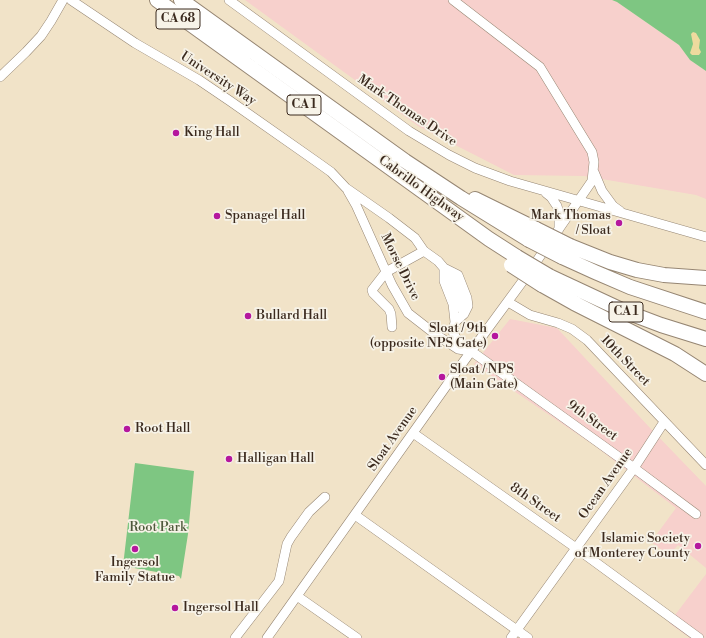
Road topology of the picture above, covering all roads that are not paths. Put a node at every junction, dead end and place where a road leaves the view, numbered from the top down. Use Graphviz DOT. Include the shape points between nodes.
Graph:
graph roads {
  1 [pos="63,0"];
  2 [pos="71,0"];
  3 [pos="145,0"];
  4 [pos="157,0"];
  5 [pos="181,0"];
  6 [pos="229,0"];
  7 [pos="453,0"];
  8 [pos="210,38"];
  9 [pos="0,77"];
  10 [pos="594,172"];
  11 [pos="346,188"];
  12 [pos="541,190"];
  13 [pos="578,201"];
  14 [pos="624,214"];
  15 [pos="559,229"];
  16 [pos="706,237"];
  17 [pos="424,251"];
  18 [pos="566,251"];
  19 [pos="444,268"];
  20 [pos="386,272"];
  21 [pos="706,278"];
  22 [pos="545,280"];
  23 [pos="508,302"];
  24 [pos="706,312"];
  25 [pos="455,322"];
  26 [pos="392,327"];
  27 [pos="706,340"];
  28 [pos="471,351"];
  29 [pos="706,374"];
  30 [pos="664,422"];
  31 [pos="413,433"];
  32 [pos="706,465"];
  33 [pos="634,468"];
  34 [pos="325,496"];
  35 [pos="696,514"];
  36 [pos="355,515"];
  37 [pos="576,548"];
  38 [pos="297,596"];
  39 [pos="517,630"];
  40 [pos="235,638"];
  41 [pos="267,638"];
  42 [pos="357,638"];
  43 [pos="511,638"];
  44 [pos="528,638"];
  45 [pos="699,638"];
  1 -- 9 [label="street" via="41,36"];
  2 -- 11 [label="street, University Way" via="230,101 331,172"];
  3 -- 8 [label="highway, CA 68"];
  4 -- 8 [label="highway, Cabrillo Highway / CA 1"];
  5 -- 18 [label="highway, Cabrillo Highway / CA 1, bridge" via="428,177"];
  6 -- 12 [label="street, Mark Thomas Drive" via="425,142 484,171"];
  7 -- 10 [label="street" via="540,67 592,152"];
  8 -- 22 [label="highway, Cabrillo Highway / CA 1, bridge" via="458,216 514,261"];
  10 -- 13 [label="street, Sloat Avenue" via="592,181"];
  10 -- 14 [label="street" via="607,198"];
  11 -- 17 [label="street" via="415,238"];
  11 -- 20 [label="street, Morse Drive"];
  12 -- 13 [label="street, Mark Thomas Drive"];
  12 -- 15 [label="street" via="551,197 557,206"];
  13 -- 14 [label="street, Mark Thomas Drive"];
  13 -- 15 [label="street, Sloat Avenue"];
  14 -- 16 [label="street, Mark Thomas Drive"];
  15 -- 23 [label="street, Sloat Avenue"];
  17 -- 19 [label="street"];
  17 -- 20 [label="street"];
  18 -- 21 [label="highway" via="646,272"];
  18 -- 24 [label="highway, CA 1" via="595,272 630,287"];
  19 -- 25 [label="street" via="444,281 453,304"];
  19 -- 25 [label="street" via="458,276 467,298 468,306"];
  20 -- 26 [label="street" via="372,290 389,309"];
  20 -- 28 [label="street, Morse Drive" via="412,317 458,349"];
  22 -- 27 [label="highway, Cabrillo Highway / CA 1"];
  22 -- 29 [label="highway" via="574,303 675,354"];
  23 -- 28 [label="street, Sloat Avenue"];
  23 -- 30 [label="street, 10th Street" via="530,315 572,329 587,340"];
  25 -- 28 [label="street" via="454,335"];
  28 -- 31 [label="street, Sloat Avenue"];
  28 -- 33 [label="street, 9th Street"];
  30 -- 32 [label="street, 10th Street"];
  30 -- 33 [label="street, Ocean Avenue"];
  31 -- 36 [label="street, Sloat Avenue"];
  31 -- 37 [label="street, 8th Street"];
  33 -- 35 [label="street, 9th Street"];
  33 -- 37 [label="street, Ocean Avenue"];
  34 -- 40 [label="street" via="309,512 291,537 287,544 279,581"];
  36 -- 38 [label="street, Sloat Avenue"];
  36 -- 39 [label="street"];
  37 -- 39 [label="street, Ocean Avenue"];
  37 -- 45 [label="street, 8th Street"];
  38 -- 41 [label="street, Sloat Avenue"];
  38 -- 42 [label="street"];
  39 -- 43 [label="street, Ocean Avenue"];
  39 -- 44 [label="street"];
}
